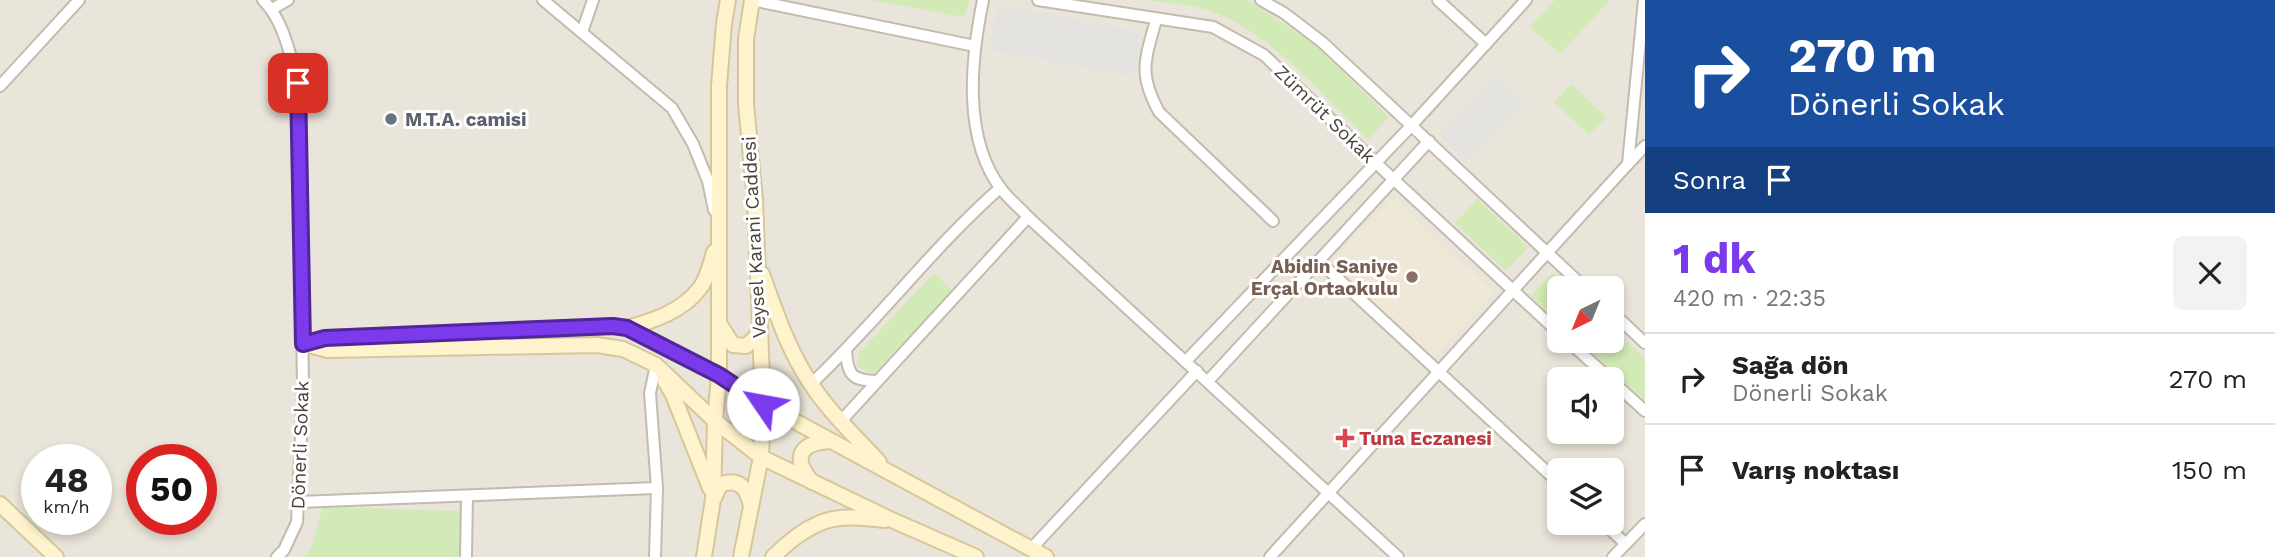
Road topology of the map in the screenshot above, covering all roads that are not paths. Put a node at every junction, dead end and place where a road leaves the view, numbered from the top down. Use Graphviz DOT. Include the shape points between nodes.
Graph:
graph roads {
  1 [pos="79,0"];
  2 [pos="263,0"];
  3 [pos="288,0"];
  4 [pos="543,0"];
  5 [pos="593,0"];
  6 [pos="728,0"];
  7 [pos="752,0"];
  8 [pos="983,0"];
  9 [pos="1038,0"];
  10 [pos="1261,0"];
  11 [pos="1438,0"];
  12 [pos="1526,0"];
  13 [pos="1644,0"];
  14 [pos="272,9"];
  15 [pos="1156,20"];
  16 [pos="582,32"];
  17 [pos="1486,44"];
  18 [pos="975,46"];
  19 [pos="0,86"];
  20 [pos="1412,125"];
  21 [pos="1429,141"];
  22 [pos="1645,146"];
  23 [pos="1376,163"];
  24 [pos="1628,163"];
  25 [pos="1394,179"];
  26 [pos="1000,188"];
  27 [pos="1028,217"];
  28 [pos="1273,221"];
  29 [pos="720,234"];
  30 [pos="1547,252"];
  31 [pos="757,261"];
  32 [pos="1319,261"];
  33 [pos="1573,276"];
  34 [pos="1512,291"];
  35 [pos="718,321"];
  36 [pos="1547,322"];
  37 [pos="1624,322"];
  38 [pos="760,326"];
  39 [pos="627,328"];
  40 [pos="1644,339"];
  41 [pos="303,344"];
  42 [pos="846,351"];
  43 [pos="1582,354"];
  44 [pos="1186,361"];
  45 [pos="656,365"];
  46 [pos="1597,367"];
  47 [pos="1197,371"];
  48 [pos="1439,372"];
  49 [pos="719,375"];
  50 [pos="876,381"];
  51 [pos="1208,381"];
  52 [pos="811,384"];
  53 [pos="1624,392"];
  54 [pos="763,404"];
  55 [pos="1645,411"];
  56 [pos="715,421"];
  57 [pos="841,421"];
  58 [pos="830,441"];
  59 [pos="761,457"];
  60 [pos="888,471"];
  61 [pos="1547,471"];
  62 [pos="813,482"];
  63 [pos="657,488"];
  64 [pos="1329,493"];
  65 [pos="467,496"];
  66 [pos="713,499"];
  67 [pos="298,502"];
  68 [pos="0,504"];
  69 [pos="751,507"];
  70 [pos="892,520"];
  71 [pos="1645,524"];
  72 [pos="1616,535"];
  73 [pos="1626,544"];
  74 [pos="1031,549"];
  75 [pos="56,557"];
  76 [pos="277,557"];
  77 [pos="466,557"];
  78 [pos="655,557"];
  79 [pos="704,557"];
  80 [pos="741,557"];
  81 [pos="773,557"];
  82 [pos="976,557"];
  83 [pos="1046,557"];
  84 [pos="1270,557"];
  85 [pos="1398,557"];
  86 [pos="1613,557"];
  1 -- 19 [label="street"];
  2 -- 14 [label="street, Dönerli Sokak"];
  3 -- 14 [label="street"];
  4 -- 16 [label="street"];
  5 -- 16 [label="street"];
  6 -- 29 [label="main road, Veysel Karani Caddesi" via="719,86"];
  7 -- 18 [label="street"];
  7 -- 31 [label="main road, Veysel Karani Caddesi" via="746,39 746,104"];
  8 -- 18 [label="street"];
  9 -- 15 [label="street, Zümrüt Sokak"];
  10 -- 20 [label="street" via="1322,42"];
  11 -- 17 [label="street"];
  12 -- 17 [label="street"];
  13 -- 24 [label="street"];
  14 -- 41 [label="street, Dönerli Sokak" via="298,83"];
  15 -- 23 [label="street, Zümrüt Sokak" via="1213,27 1264,55"];
  15 -- 28 [label="street" via="1144,65 1159,112"];
  16 -- 29 [label="street" via="672,108 708,181"];
  17 -- 20 [label="street"];
  18 -- 26 [label="street" via="973,104 979,147"];
  20 -- 21 [label="street"];
  20 -- 23 [label="street"];
  21 -- 25 [label="street"];
  21 -- 30 [label="street"];
  22 -- 24 [label="street"];
  23 -- 25 [label="street, Zümrüt Sokak"];
  23 -- 44 [label="street"];
  24 -- 30 [label="street"];
  25 -- 32 [label="street"];
  25 -- 34 [label="street, Zümrüt Sokak"];
  26 -- 27 [label="street"];
  26 -- 42 [label="street"];
  27 -- 44 [label="street"];
  27 -- 50 [label="street"];
  29 -- 35 [label="main road, Veysel Karani Caddesi"];
  29 -- 39 [label="main road" via="700,288 655,320"];
  30 -- 33 [label="street"];
  30 -- 34 [label="street"];
  31 -- 38 [label="main road, Veysel Karani Caddesi"];
  31 -- 52 [label="main road" via="785,338"];
  32 -- 48 [label="street"];
  32 -- 51 [label="street"];
  34 -- 36 [label="street, Zümrüt Sokak"];
  34 -- 48 [label="street"];
  35 -- 38 [label="main road" via="733,345 746,346"];
  35 -- 49 [label="main road, Veysel Karani Caddesi"];
  37 -- 40 [label="street"];
  38 -- 54 [label="main road, Veysel Karani Caddesi"];
  39 -- 41 [label="main road" via="325,338"];
  39 -- 49 [label="main road"];
  41 -- 45 [label="main road" via="328,350 597,345 623,349"];
  41 -- 67 [label="street, Dönerli Sokak"];
  42 -- 50 [label="street" via="852,376"];
  42 -- 52 [label="street"];
  43 -- 46 [label="street"];
  44 -- 47 [label="street"];
  45 -- 56 [label="main road"];
  45 -- 63 [label="street" via="650,393"];
  45 -- 66 [label="main road" via="673,395"];
  47 -- 51 [label="street"];
  47 -- 74 [label="street"];
  48 -- 61 [label="street"];
  48 -- 64 [label="street"];
  49 -- 54 [label="main road"];
  49 -- 56 [label="main road, Veysel Karani Caddesi"];
  50 -- 57 [label="street"];
  51 -- 64 [label="street"];
  52 -- 57 [label="main road"];
  53 -- 55 [label="street"];
  54 -- 58 [label="main road"];
  54 -- 59 [label="main road, Veysel Karani Caddesi"];
  56 -- 59 [label="main road"];
  56 -- 66 [label="main road, Veysel Karani Caddesi"];
  57 -- 60 [label="main road"];
  58 -- 60 [label="main road"];
  58 -- 62 [label="main road" via="805,448 800,458 802,470"];
  59 -- 62 [label="main road"];
  59 -- 69 [label="main road, Veysel Karani Caddesi"];
  60 -- 74 [label="main road"];
  62 -- 70 [label="main road"];
  63 -- 65 [label="street"];
  63 -- 78 [label="street"];
  64 -- 84 [label="street"];
  64 -- 85 [label="street"];
  65 -- 67 [label="street"];
  65 -- 77 [label="street"];
  66 -- 69 [label="main road" via="720,485 730,481 741,484"];
  66 -- 79 [label="main road, Veysel Karani Caddesi"];
  67 -- 76 [label="street, Dönerli Sokak" via="297,522"];
  68 -- 75 [label="main road"];
  69 -- 80 [label="main road, Veysel Karani Caddesi"];
  70 -- 81 [label="main road" via="838,517 809,528"];
  70 -- 82 [label="main road"];
  71 -- 73 [label="street"];
  72 -- 73 [label="street"];
  73 -- 86 [label="street"];
  74 -- 83 [label="main road"];
}
